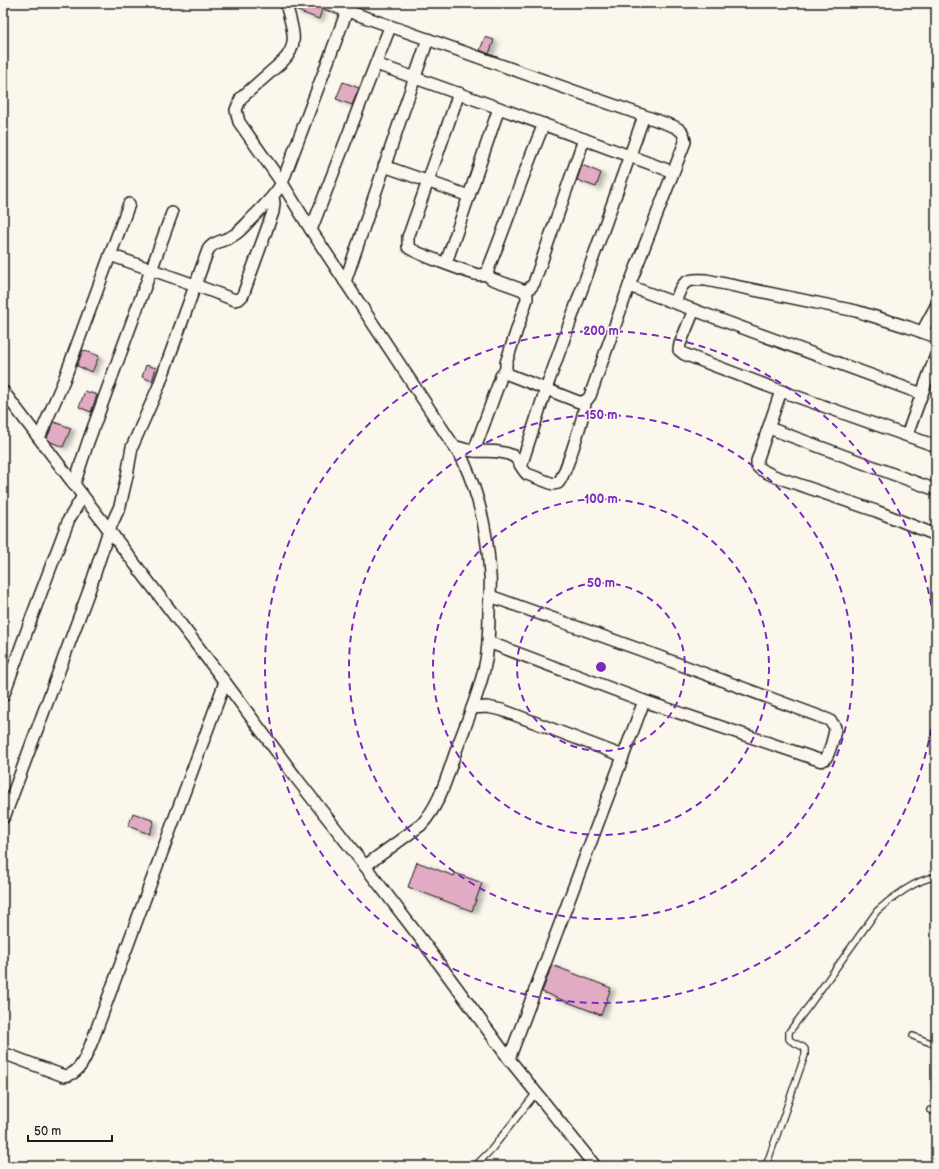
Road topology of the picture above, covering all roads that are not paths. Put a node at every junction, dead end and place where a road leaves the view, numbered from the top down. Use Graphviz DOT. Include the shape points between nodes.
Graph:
graph roads {
  1 [pos="286,3"];
  2 [pos="325,3"];
  3 [pos="347,12"];
  4 [pos="390,27"];
  5 [pos="428,39"];
  6 [pos="376,64"];
  7 [pos="414,77"];
  8 [pos="459,93"];
  9 [pos="500,108"];
  10 [pos="644,116"];
  11 [pos="544,124"];
  12 [pos="584,139"];
  13 [pos="630,156"];
  14 [pos="384,166"];
  15 [pos="673,172"];
  16 [pos="427,182"];
  17 [pos="282,183"];
  18 [pos="469,196"];
  19 [pos="273,197"];
  20 [pos="129,204"];
  21 [pos="172,213"];
  22 [pos="311,230"];
  23 [pos="110,255"];
  24 [pos="446,263"];
  25 [pos="151,270"];
  26 [pos="488,274"];
  27 [pos="345,282"];
  28 [pos="195,285"];
  29 [pos="629,286"];
  30 [pos="525,292"];
  31 [pos="675,303"];
  32 [pos="936,306"];
  33 [pos="694,310"];
  34 [pos="922,332"];
  35 [pos="936,337"];
  36 [pos="936,355"];
  37 [pos="505,371"];
  38 [pos="546,389"];
  39 [pos="3,391"];
  40 [pos="781,391"];
  41 [pos="922,394"];
  42 [pos="585,401"];
  43 [pos="769,428"];
  44 [pos="907,435"];
  45 [pos="39,438"];
  46 [pos="454,446"];
  47 [pos="936,446"];
  48 [pos="474,451"];
  49 [pos="521,466"];
  50 [pos="74,485"];
  51 [pos="936,490"];
  52 [pos="83,496"];
  53 [pos="109,530"];
  54 [pos="936,535"];
  55 [pos="490,596"];
  56 [pos="488,642"];
  57 [pos="225,682"];
  58 [pos="3,696"];
  59 [pos="644,701"];
  60 [pos="472,708"];
  61 [pos="623,756"];
  62 [pos="3,818"];
  63 [pos="365,866"];
  64 [pos="936,877"];
  65 [pos="913,1036"];
  66 [pos="936,1045"];
  67 [pos="3,1054"];
  68 [pos="509,1058"];
  69 [pos="536,1093"];
  70 [pos="475,1166"];
  71 [pos="595,1166"];
  72 [pos="766,1166"];
  1 -- 17 [label="street" via="294,35 292,50 241,98 236,110 238,122"];
  2 -- 3 [label="street"];
  3 -- 4 [label="street"];
  3 -- 17 [label="street"];
  4 -- 5 [label="street"];
  4 -- 6 [label="street"];
  5 -- 7 [label="street"];
  5 -- 10 [label="street"];
  6 -- 7 [label="street"];
  6 -- 22 [label="street"];
  7 -- 8 [label="street"];
  7 -- 14 [label="street"];
  8 -- 9 [label="street"];
  8 -- 16 [label="street"];
  9 -- 11 [label="street"];
  9 -- 18 [label="street"];
  10 -- 13 [label="street"];
  10 -- 15 [label="street" via="679,128 685,135 685,142"];
  11 -- 12 [label="street"];
  11 -- 26 [label="street"];
  12 -- 13 [label="street"];
  12 -- 30 [label="street" via="534,283"];
  13 -- 15 [label="street"];
  13 -- 38 [label="street"];
  14 -- 16 [label="street"];
  14 -- 27 [label="street"];
  15 -- 29 [label="street"];
  16 -- 18 [label="street"];
  16 -- 24 [label="street" via="408,237 408,247"];
  17 -- 19 [label="street"];
  17 -- 22 [label="street"];
  18 -- 24 [label="street"];
  19 -- 28 [label="street" via="235,235 210,247"];
  19 -- 28 [label="street" via="273,212 241,298 235,300"];
  20 -- 23 [label="street"];
  21 -- 25 [label="street"];
  22 -- 27 [label="street"];
  23 -- 25 [label="street"];
  23 -- 45 [label="street" via="64,380"];
  24 -- 26 [label="street" via="473,273"];
  25 -- 28 [label="street"];
  25 -- 50 [label="street"];
  26 -- 30 [label="street" via="492,279"];
  27 -- 46 [label="street"];
  28 -- 53 [label="street" via="158,388 132,447 120,506"];
  29 -- 31 [label="street"];
  29 -- 42 [label="street" via="590,396"];
  30 -- 37 [label="street" via="527,299"];
  31 -- 33 [label="street"];
  31 -- 34 [label="street" via="687,281 706,280 856,311"];
  32 -- 34 [label="street"];
  33 -- 40 [label="street" via="680,344 681,352"];
  33 -- 41 [label="street"];
  34 -- 35 [label="street"];
  36 -- 41 [label="street"];
  37 -- 38 [label="street"];
  37 -- 48 [label="street"];
  38 -- 42 [label="street" via="579,402"];
  38 -- 49 [label="street"];
  39 -- 45 [label="street"];
  40 -- 43 [label="street"];
  40 -- 44 [label="street"];
  41 -- 44 [label="street"];
  42 -- 49 [label="street" via="560,482 553,484 530,476"];
  43 -- 51 [label="street"];
  43 -- 54 [label="street" via="757,460 760,469 766,473"];
  44 -- 47 [label="street"];
  45 -- 50 [label="street"];
  46 -- 48 [label="street"];
  46 -- 55 [label="street" via="470,475 477,499 488,556"];
  48 -- 49 [label="street" via="510,455 516,458"];
  50 -- 52 [label="street"];
  52 -- 53 [label="street"];
  52 -- 58 [label="street" via="69,519"];
  53 -- 57 [label="street"];
  53 -- 62 [label="street" via="28,757"];
  55 -- 56 [label="street"];
  55 -- 59 [label="street" via="824,718 835,727 830,751 822,761"];
  56 -- 59 [label="street"];
  56 -- 60 [label="street" via="485,666"];
  57 -- 63 [label="street"];
  57 -- 67 [label="street" via="93,1039 81,1064 76,1072 64,1076"];
  59 -- 61 [label="street"];
  60 -- 61 [label="street" via="498,709"];
  60 -- 63 [label="street" via="434,809 414,831"];
  61 -- 68 [label="street"];
  63 -- 68 [label="street"];
  64 -- 72 [label="lane" via="917,882 885,903 789,1032 789,1039 804,1047 805,1055"];
  65 -- 66 [label="lane"];
  68 -- 69 [label="street"];
  69 -- 70 [label="lane" via="491,1150"];
  69 -- 71 [label="street"];
}
